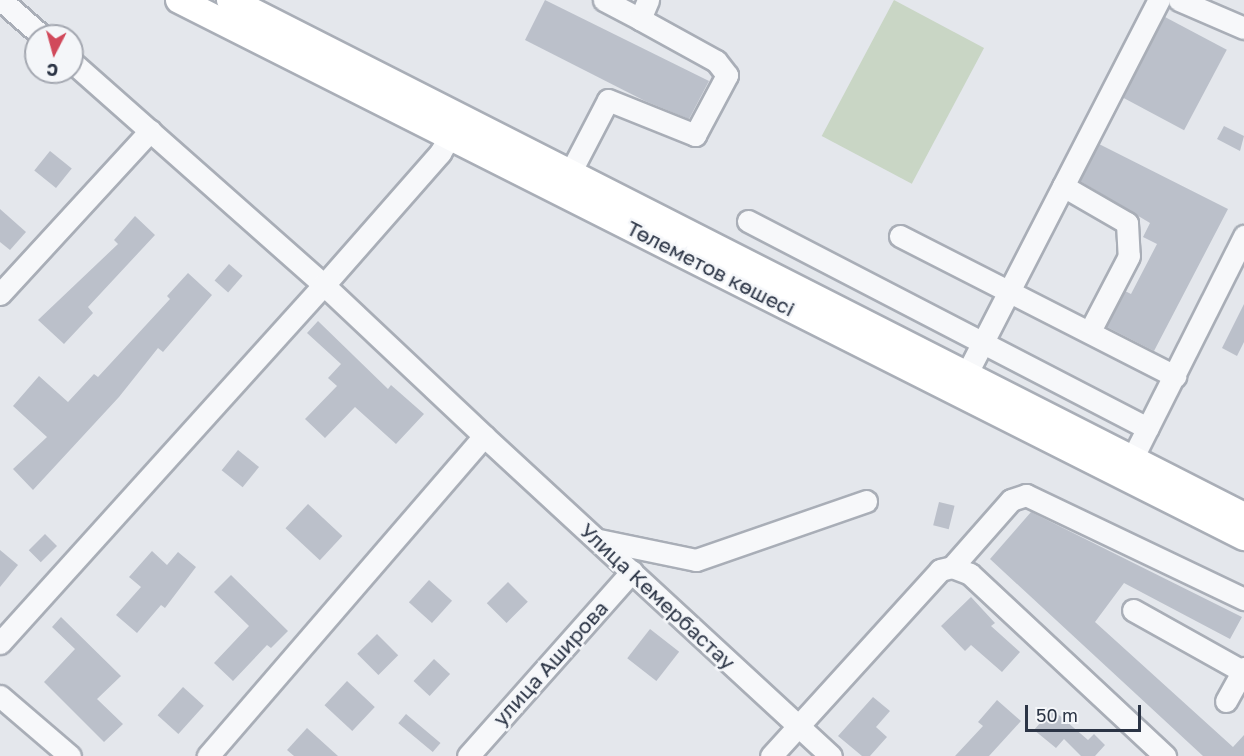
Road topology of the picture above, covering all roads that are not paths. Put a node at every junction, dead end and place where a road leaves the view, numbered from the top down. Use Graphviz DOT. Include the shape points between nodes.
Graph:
graph roads {
  1 [pos="1,0"];
  2 [pos="178,0"];
  3 [pos="230,0"];
  4 [pos="604,0"];
  5 [pos="1158,0"];
  6 [pos="1179,0"];
  7 [pos="644,9"];
  8 [pos="28,24"];
  9 [pos="1244,28"];
  10 [pos="84,73"];
  11 [pos="455,128"];
  12 [pos="150,131"];
  13 [pos="570,173"];
  14 [pos="1063,186"];
  15 [pos="748,222"];
  16 [pos="900,236"];
  17 [pos="1244,236"];
  18 [pos="324,285"];
  19 [pos="1010,289"];
  20 [pos="0,294"];
  21 [pos="1090,331"];
  22 [pos="983,342"];
  23 [pos="966,375"];
  24 [pos="1175,376"];
  25 [pos="1148,428"];
  26 [pos="484,436"];
  27 [pos="1132,459"];
  28 [pos="866,501"];
  29 [pos="1244,516"];
  30 [pos="1244,537"];
  31 [pos="598,540"];
  32 [pos="952,567"];
  33 [pos="632,571"];
  34 [pos="1244,599"];
  35 [pos="1133,610"];
  36 [pos="0,643"];
  37 [pos="1243,670"];
  38 [pos="0,696"];
  39 [pos="1226,701"];
  40 [pos="797,726"];
  41 [pos="70,756"];
  42 [pos="208,756"];
  43 [pos="468,756"];
  44 [pos="771,756"];
  45 [pos="831,756"];
  46 [pos="1165,756"];
  1 -- 8 [label="street"];
  2 -- 11 [label="main road, Төлеметов көшесі"];
  3 -- 11 [label="main road, Төлеметов көшесі"];
  4 -- 7 [label="street"];
  5 -- 14 [label="street"];
  6 -- 9 [label="street"];
  7 -- 13 [label="street" via="716,61 727,75 694,135 608,100"];
  10 -- 12 [label="street, Улица Кемербастау"];
  11 -- 13 [label="main road, Төлеметов көшесі"];
  11 -- 18 [label="street"];
  11 -- 30 [label="main road, Төлеметов көшесі"];
  12 -- 18 [label="street, Улица Кемербастау"];
  12 -- 20 [label="street"];
  13 -- 23 [label="main road, Төлеметов көшесі"];
  14 -- 19 [label="street"];
  14 -- 21 [label="street" via="1127,223 1129,256"];
  15 -- 22 [label="street"];
  16 -- 19 [label="street"];
  17 -- 24 [label="street"];
  18 -- 26 [label="street, Улица Кемербастау"];
  18 -- 36 [label="street"];
  19 -- 21 [label="street"];
  19 -- 22 [label="street"];
  21 -- 24 [label="street"];
  22 -- 23 [label="street"];
  22 -- 25 [label="street"];
  23 -- 27 [label="main road, Төлеметов көшесі"];
  24 -- 25 [label="street"];
  25 -- 27 [label="street"];
  26 -- 31 [label="street, Улица Кемербастау"];
  26 -- 42 [label="street"];
  27 -- 29 [label="main road, Төлеметов көшесі"];
  28 -- 31 [label="street" via="696,560"];
  31 -- 33 [label="street, Улица Кемербастау"];
  32 -- 34 [label="street" via="1011,500 1026,495"];
  32 -- 40 [label="street" via="940,570"];
  32 -- 46 [label="street" via="970,574"];
  33 -- 40 [label="street, Улица Кемербастау"];
  33 -- 43 [label="street, улица Аширова"];
  35 -- 37 [label="street"];
  37 -- 39 [label="street"];
  38 -- 41 [label="street"];
  40 -- 44 [label="street"];
  40 -- 45 [label="street, Улица Кемербастау"];
}
